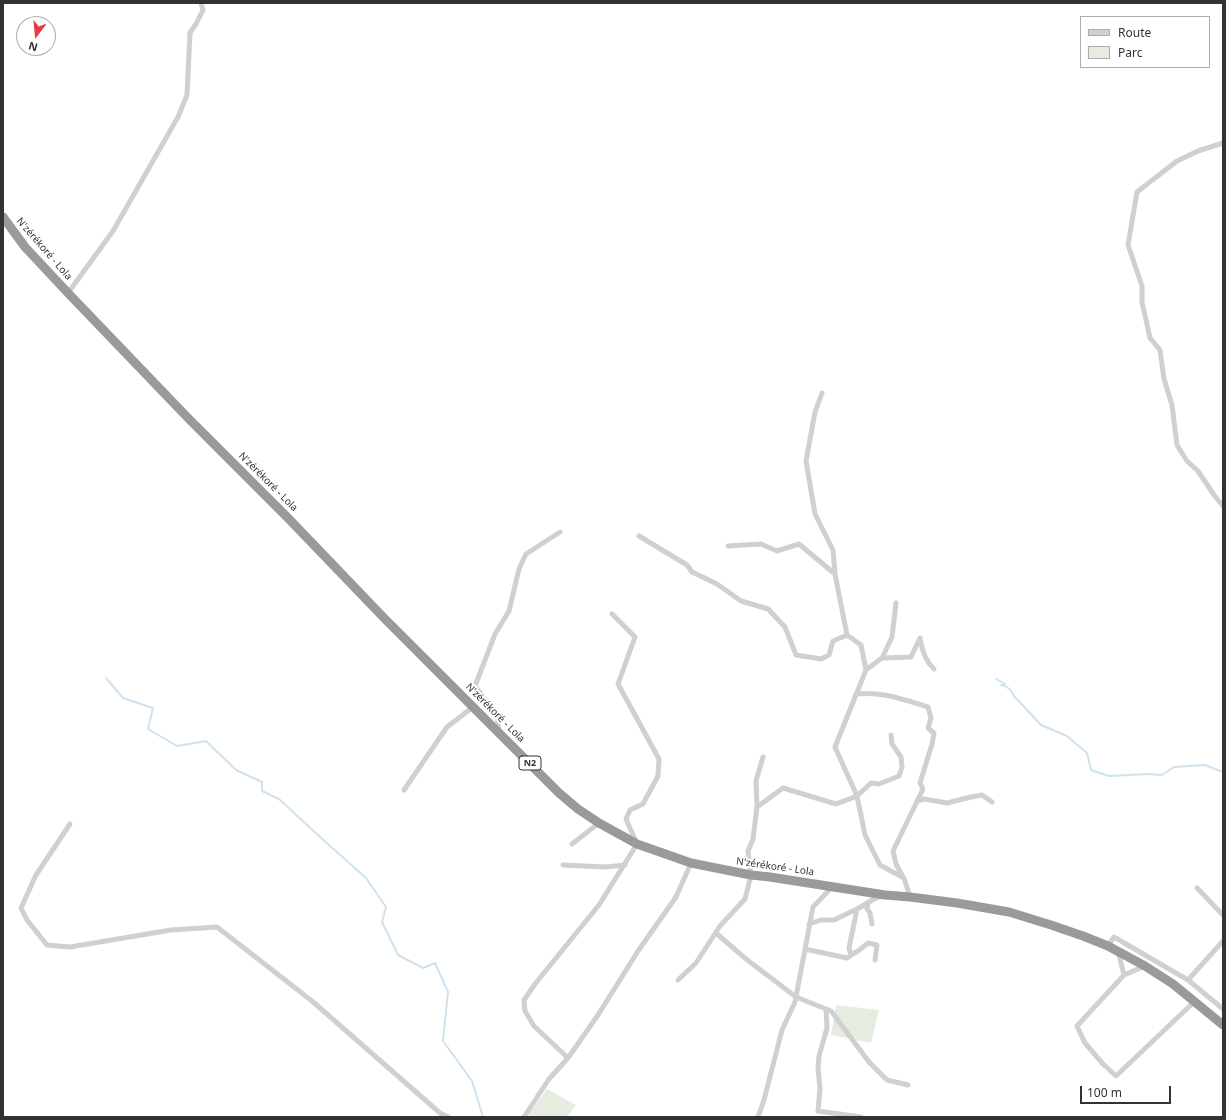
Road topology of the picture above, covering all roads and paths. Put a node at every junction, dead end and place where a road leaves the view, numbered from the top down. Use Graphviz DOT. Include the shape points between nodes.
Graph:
graph roads {
  1 [pos="201,3"];
  2 [pos="1223,143"];
  3 [pos="3,217"];
  4 [pos="68,293"];
  5 [pos="822,393"];
  6 [pos="1223,506"];
  7 [pos="560,532"];
  8 [pos="639,536"];
  9 [pos="728,546"];
  10 [pos="835,574"];
  11 [pos="896,603"];
  12 [pos="612,614"];
  13 [pos="847,635"];
  14 [pos="882,658"];
  15 [pos="934,669"];
  16 [pos="866,670"];
  17 [pos="856,694"];
  18 [pos="473,707"];
  19 [pos="500,734"];
  20 [pos="891,735"];
  21 [pos="763,757"];
  22 [pos="404,790"];
  23 [pos="857,796"];
  24 [pos="917,801"];
  25 [pos="992,802"];
  26 [pos="757,807"];
  27 [pos="598,822"];
  28 [pos="70,824"];
  29 [pos="572,844"];
  30 [pos="637,844"];
  31 [pos="691,863"];
  32 [pos="625,864"];
  33 [pos="563,866"];
  34 [pos="751,876"];
  35 [pos="904,878"];
  36 [pos="833,886"];
  37 [pos="1197,888"];
  38 [pos="885,895"];
  39 [pos="910,897"];
  40 [pos="868,902"];
  41 [pos="857,909"];
  42 [pos="1223,915"];
  43 [pos="809,924"];
  44 [pos="872,924"];
  45 [pos="716,933"];
  46 [pos="1223,941"];
  47 [pos="1108,946"];
  48 [pos="805,949"];
  49 [pos="1118,951"];
  50 [pos="851,955"];
  51 [pos="875,960"];
  52 [pos="1145,966"];
  53 [pos="1124,975"];
  54 [pos="678,980"];
  55 [pos="1188,980"];
  56 [pos="796,997"];
  57 [pos="1195,1001"];
  58 [pos="826,1009"];
  59 [pos="1223,1009"];
  60 [pos="1223,1025"];
  61 [pos="568,1058"];
  62 [pos="908,1086"];
  63 [pos="448,1117"];
  64 [pos="524,1117"];
  65 [pos="758,1117"];
  66 [pos="861,1117"];
  1 -- 4 [label="street" via="204,10 190,33 187,95 178,117 112,230"];
  2 -- 6 [label="street" via="1177,161 1137,192 1128,245 1142,286 1142,302 1150,338 1160,350 1164,379 1172,405 1177,445 1186,461 1198,471"];
  3 -- 4 [label="highway, N'zérékoré - Lola / N2" via="26,247"];
  4 -- 18 [label="highway, N'zérékoré - Lola / N2"];
  5 -- 10 [label="street" via="815,412 806,461 815,514 833,550"];
  7 -- 19 [label="street" via="526,554 519,569 509,611 495,634 475,686 497,715"];
  8 -- 13 [label="street" via="741,601 768,609 785,627 796,655 820,659 829,655 833,641"];
  9 -- 10 [label="street" via="761,544 777,551 800,544"];
  10 -- 13 [label="street"];
  11 -- 14 [label="street" via="892,637"];
  12 -- 30 [label="street" via="635,637 618,684 659,759 658,776 643,804 630,810 626,819"];
  13 -- 16 [label="street" via="860,645"];
  14 -- 15 [label="street" via="910,658 920,638 922,651"];
  14 -- 16 [label="street"];
  16 -- 17 [label="street"];
  17 -- 23 [label="street" via="835,746"];
  17 -- 24 [label="street" via="885,694 928,707 931,718 928,728 934,733 920,783 923,789"];
  18 -- 19 [label="highway, N'zérékoré - Lola / N2"];
  18 -- 22 [label="street" via="447,727"];
  19 -- 27 [label="highway, N'zérékoré - Lola / N2" via="559,793"];
  20 -- 23 [label="street" via="892,744 901,757 902,767 899,776 879,784 871,783"];
  21 -- 26 [label="street" via="756,780"];
  23 -- 26 [label="street" via="836,804 784,788"];
  23 -- 35 [label="street" via="865,835 880,865"];
  24 -- 25 [label="street" via="924,799 947,804 982,795"];
  24 -- 35 [label="street" via="893,851 896,864"];
  26 -- 34 [label="street" via="753,839 748,852"];
  27 -- 29 [label="street"];
  27 -- 30 [label="highway, N'zérékoré - Lola / N2"];
  28 -- 63 [label="street" via="36,875 21,908 47,945 70,947 171,930 217,927 312,1001 440,1113"];
  30 -- 31 [label="highway, N'zérékoré - Lola / N2"];
  30 -- 32 [label="street"];
  31 -- 34 [label="highway, N'zérékoré - Lola / N2"];
  31 -- 61 [label="street" via="676,897"];
  32 -- 33 [label="street" via="606,867"];
  32 -- 61 [label="street" via="599,905 524,1000 525,1011 534,1026"];
  34 -- 36 [label="highway, N'zérékoré - Lola / N2"];
  34 -- 45 [label="street" via="745,899"];
  35 -- 39 [label="street"];
  36 -- 38 [label="highway, N'zérékoré - Lola / N2"];
  36 -- 43 [label="street" via="813,907"];
  37 -- 42 [label="street"];
  38 -- 39 [label="highway, N'zérékoré - Lola / N2"];
  38 -- 40 [label="street"];
  39 -- 47 [label="highway, N'zérékoré - Lola / N2" via="1009,912"];
  40 -- 41 [label="street"];
  40 -- 44 [label="street" via="867,908"];
  41 -- 43 [label="street" via="834,920 821,920"];
  41 -- 50 [label="street" via="849,948"];
  43 -- 48 [label="street"];
  45 -- 54 [label="street" via="696,963"];
  45 -- 56 [label="street"];
  46 -- 55 [label="street"];
  47 -- 49 [label="highway, N'zérékoré - Lola / N2"];
  47 -- 55 [label="street" via="1114,937"];
  48 -- 50 [label="street" via="847,958"];
  48 -- 56 [label="street"];
  49 -- 52 [label="highway, N'zérékoré - Lola / N2"];
  49 -- 53 [label="street"];
  50 -- 51 [label="street" via="868,943 878,945"];
  52 -- 53 [label="street"];
  52 -- 57 [label="highway, N'zérékoré - Lola / N2"];
  53 -- 57 [label="street" via="1077,1026 1085,1044 1116,1076"];
  55 -- 59 [label="street"];
  56 -- 58 [label="street"];
  56 -- 65 [label="street" via="782,1030"];
  57 -- 60 [label="highway, N'zérékoré - Lola / N2"];
  58 -- 62 [label="street" via="831,1011 869,1062 887,1080"];
  58 -- 66 [label="street" via="828,1028 819,1056 818,1111"];
  61 -- 64 [label="street"];
}
